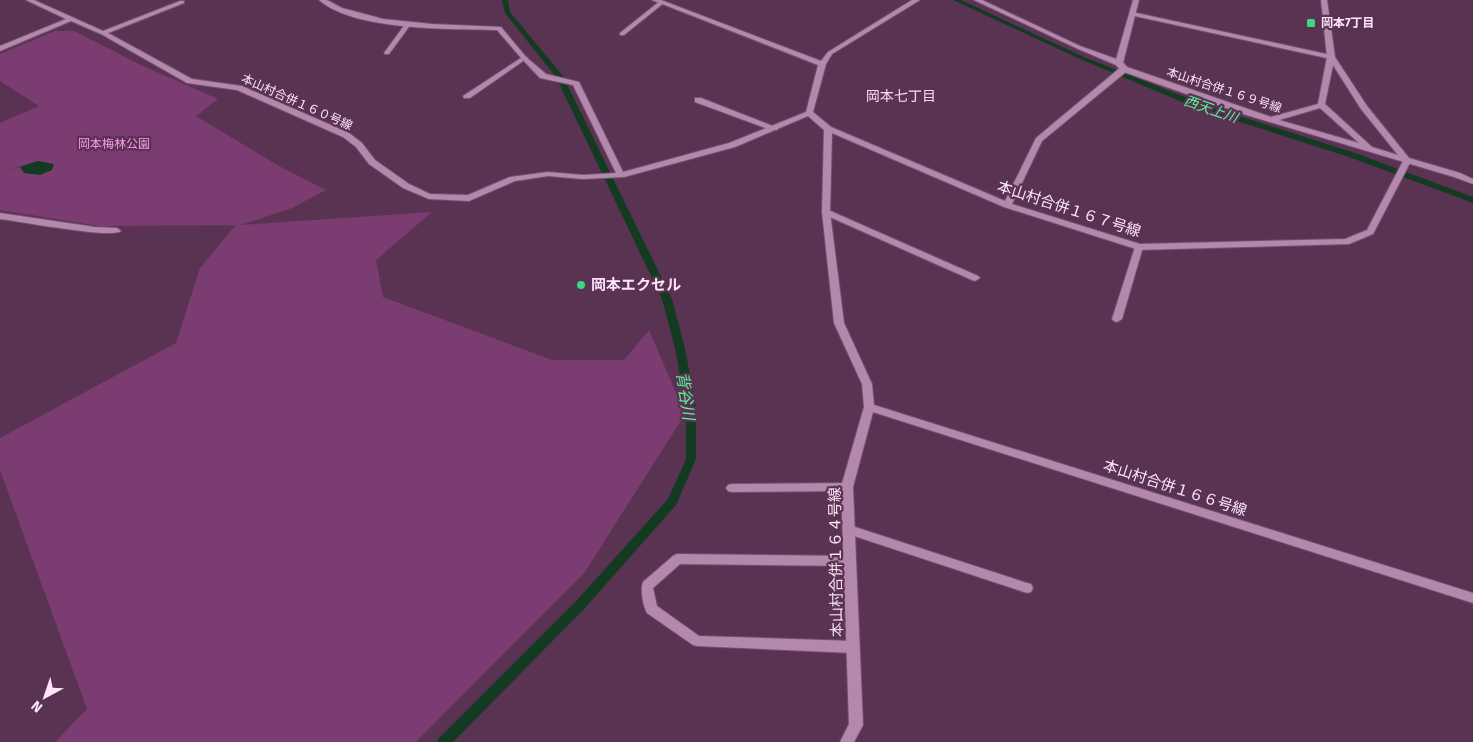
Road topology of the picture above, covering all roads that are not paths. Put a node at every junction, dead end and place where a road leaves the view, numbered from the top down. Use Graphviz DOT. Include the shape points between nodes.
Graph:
graph roads {
  1 [pos="29,0"];
  2 [pos="322,0"];
  3 [pos="917,0"];
  4 [pos="977,0"];
  5 [pos="1136,0"];
  6 [pos="1324,0"];
  7 [pos="658,1"];
  8 [pos="182,2"];
  9 [pos="1132,14"];
  10 [pos="71,19"];
  11 [pos="408,24"];
  12 [pos="103,33"];
  13 [pos="622,34"];
  14 [pos="0,49"];
  15 [pos="387,52"];
  16 [pos="1331,56"];
  17 [pos="524,58"];
  18 [pos="822,64"];
  19 [pos="1122,66"];
  20 [pos="467,96"];
  21 [pos="698,100"];
  22 [pos="1322,105"];
  23 [pos="810,113"];
  24 [pos="1273,119"];
  25 [pos="774,128"];
  26 [pos="828,129"];
  27 [pos="1372,150"];
  28 [pos="1407,161"];
  29 [pos="621,174"];
  30 [pos="1473,182"];
  31 [pos="1007,205"];
  32 [pos="826,212"];
  33 [pos="0,216"];
  34 [pos="117,231"];
  35 [pos="1139,247"];
  36 [pos="976,278"];
  37 [pos="1118,319"];
  38 [pos="869,407"];
  39 [pos="847,487"];
  40 [pos="732,488"];
  41 [pos="849,530"];
  42 [pos="850,561"];
  43 [pos="1027,588"];
  44 [pos="1473,598"];
  45 [pos="853,647"];
  46 [pos="847,742"];
  1 -- 10 [label="street, 本山村合併１６０号線"];
  2 -- 11 [label="street" via="357,16"];
  3 -- 18 [label="street" via="830,53"];
  4 -- 19 [label="street, 本山村合併１６９号線"];
  5 -- 9 [label="street"];
  6 -- 16 [label="street"];
  7 -- 13 [label="street"];
  7 -- 18 [label="street"];
  8 -- 12 [label="street"];
  9 -- 16 [label="street"];
  9 -- 19 [label="street"];
  10 -- 12 [label="street, 本山村合併１６０号線"];
  10 -- 14 [label="street"];
  11 -- 15 [label="street"];
  11 -- 17 [label="street" via="499,28"];
  12 -- 29 [label="street, 本山村合併１６０号線" via="190,81 239,88 346,135 372,162 406,186 429,196 469,198 513,179 548,174 583,177"];
  16 -- 22 [label="street"];
  16 -- 28 [label="street" via="1364,107"];
  17 -- 20 [label="street"];
  17 -- 29 [label="street" via="544,76 576,84"];
  18 -- 23 [label="street"];
  19 -- 24 [label="street, 本山村合併１６９号線"];
  19 -- 31 [label="street" via="1039,140"];
  21 -- 25 [label="street"];
  22 -- 24 [label="street"];
  22 -- 27 [label="street"];
  23 -- 25 [label="street, 本山村合併１６０号線"];
  23 -- 26 [label="street"];
  24 -- 27 [label="street, 本山村合併１６９号線"];
  25 -- 29 [label="street, 本山村合併１６０号線" via="732,145"];
  26 -- 31 [label="street, 本山村合併１６７号線"];
  26 -- 32 [label="street, 本山村合併１６４号線"];
  27 -- 28 [label="street, 本山村合併１６９号線"];
  28 -- 30 [label="street, 本山村合併１６９号線"];
  28 -- 35 [label="street, 本山村合併１６７号線" via="1370,232 1346,242"];
  31 -- 35 [label="street, 本山村合併１６７号線"];
  32 -- 36 [label="street"];
  32 -- 38 [label="street, 本山村合併１６４号線" via="839,323 867,384"];
  33 -- 34 [label="street"];
  35 -- 37 [label="street"];
  38 -- 39 [label="street, 本山村合併１６４号線"];
  38 -- 44 [label="street, 本山村合併１６６号線"];
  39 -- 40 [label="street"];
  39 -- 41 [label="street, 本山村合併１６４号線"];
  41 -- 42 [label="street, 本山村合併１６４号線"];
  41 -- 43 [label="street"];
  42 -- 45 [label="street, 本山村合併１６４号線"];
  42 -- 45 [label="street" via="676,559 647,586 651,609 697,641"];
  45 -- 46 [label="street, 本山村合併１６４号線" via="856,725"];
}
